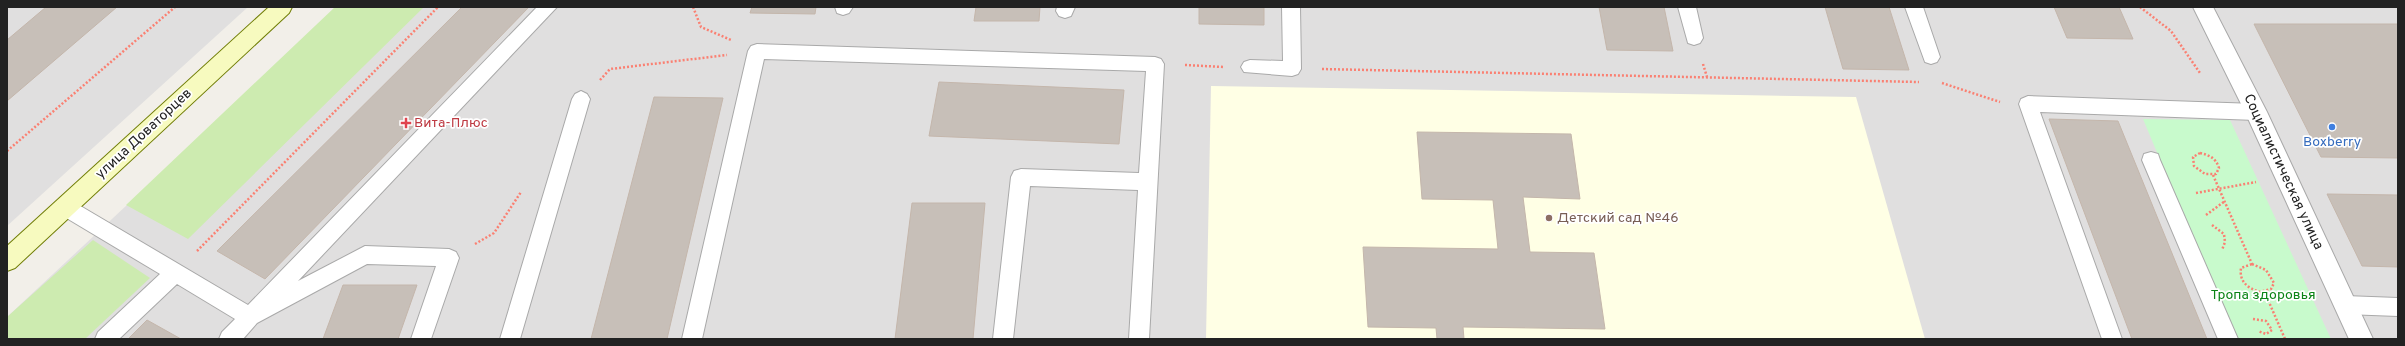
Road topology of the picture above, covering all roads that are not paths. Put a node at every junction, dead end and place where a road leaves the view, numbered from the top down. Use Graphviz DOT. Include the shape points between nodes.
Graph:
graph roads {
  1 [pos="282,7"];
  2 [pos="548,7"];
  3 [pos="1291,7"];
  4 [pos="1687,7"];
  5 [pos="1914,7"];
  6 [pos="2203,7"];
  7 [pos="1694,38"];
  8 [pos="1931,57"];
  9 [pos="1250,67"];
  10 [pos="581,99"];
  11 [pos="2256,112"];
  12 [pos="2151,160"];
  13 [pos="1148,182"];
  14 [pos="65,207"];
  15 [pos="7,261"];
  16 [pos="176,273"];
  17 [pos="2345,305"];
  18 [pos="2398,307"];
  19 [pos="250,317"];
  20 [pos="105,339"];
  21 [pos="229,339"];
  22 [pos="421,339"];
  23 [pos="510,339"];
  24 [pos="692,339"];
  25 [pos="1003,339"];
  26 [pos="1139,339"];
  27 [pos="2112,339"];
  28 [pos="2228,339"];
  29 [pos="2361,339"];
  1 -- 14 [label="main road, улица Доваторцев"];
  2 -- 19 [label="lane"];
  3 -- 9 [label="lane" via="1292,69"];
  4 -- 7 [label="lane"];
  5 -- 8 [label="lane"];
  6 -- 11 [label="street, Социалистическая улица"];
  10 -- 23 [label="lane"];
  11 -- 17 [label="street, Социалистическая улица"];
  11 -- 27 [label="lane" via="2028,104"];
  12 -- 28 [label="lane"];
  13 -- 24 [label="lane" via="1155,64 757,51"];
  13 -- 25 [label="lane" via="1021,178"];
  13 -- 26 [label="lane"];
  14 -- 15 [label="main road, улица Доваторцев"];
  14 -- 16 [label="lane"];
  16 -- 19 [label="lane"];
  16 -- 20 [label="lane"];
  17 -- 18 [label="lane"];
  17 -- 29 [label="street, Социалистическая улица"];
  19 -- 21 [label="lane"];
  19 -- 22 [label="lane" via="364,255 449,258"];
}
